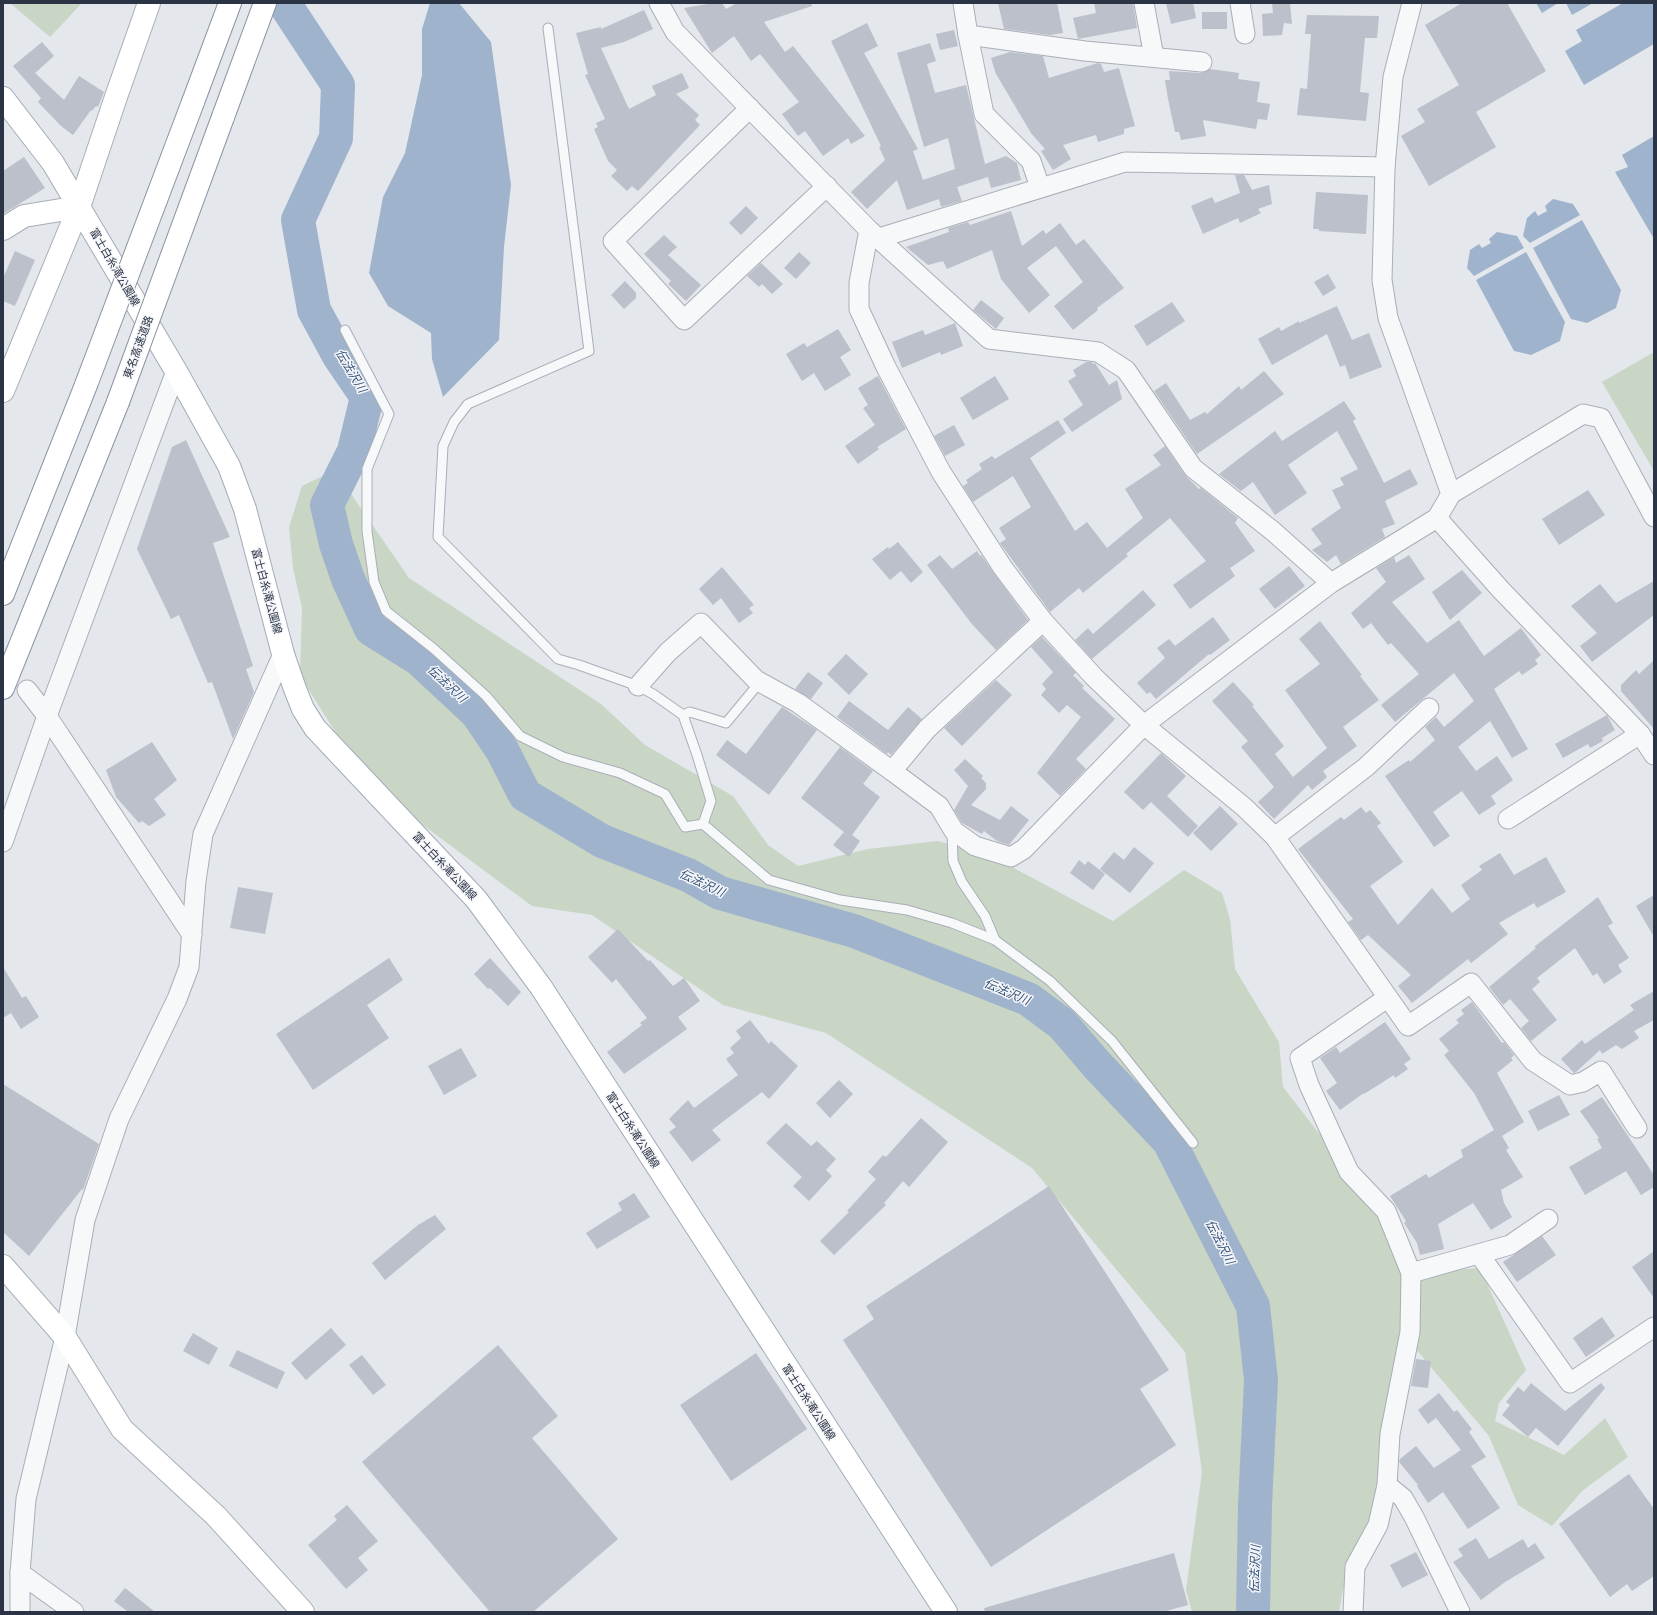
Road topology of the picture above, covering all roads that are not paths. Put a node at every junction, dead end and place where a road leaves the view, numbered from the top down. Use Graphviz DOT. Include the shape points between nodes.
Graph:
graph roads {
  1 [pos="149,3"];
  2 [pos="230,3"];
  3 [pos="265,3"];
  4 [pos="659,3"];
  5 [pos="963,3"];
  6 [pos="1144,3"];
  7 [pos="1240,3"];
  8 [pos="1412,3"];
  9 [pos="548,28"];
  10 [pos="1245,34"];
  11 [pos="968,35"];
  12 [pos="1154,57"];
  13 [pos="1202,62"];
  14 [pos="3,98"];
  15 [pos="750,108"];
  16 [pos="1385,168"];
  17 [pos="827,186"];
  18 [pos="1040,187"];
  19 [pos="79,207"];
  20 [pos="3,229"];
  21 [pos="874,234"];
  22 [pos="345,330"];
  23 [pos="176,371"];
  24 [pos="3,391"];
  25 [pos="1451,494"];
  26 [pos="1654,517"];
  27 [pos="1437,518"];
  28 [pos="1331,583"];
  29 [pos="3,594"];
  30 [pos="1043,621"];
  31 [pos="283,654"];
  32 [pos="760,682"];
  33 [pos="638,686"];
  34 [pos="3,688"];
  35 [pos="27,690"];
  36 [pos="1429,708"];
  37 [pos="683,715"];
  38 [pos="47,716"];
  39 [pos="1144,725"];
  40 [pos="1640,734"];
  41 [pos="1654,755"];
  42 [pos="892,770"];
  43 [pos="1508,819"];
  44 [pos="703,824"];
  45 [pos="952,827"];
  46 [pos="1275,837"];
  47 [pos="3,842"];
  48 [pos="192,935"];
  49 [pos="995,940"];
  50 [pos="1387,998"];
  51 [pos="1637,1128"];
  52 [pos="1193,1143"];
  53 [pos="1548,1219"];
  54 [pos="1479,1254"];
  55 [pos="3,1266"];
  56 [pos="1412,1273"];
  57 [pos="1654,1327"];
  58 [pos="65,1337"];
  59 [pos="1387,1485"];
  60 [pos="20,1573"];
  61 [pos="20,1612"];
  62 [pos="74,1612"];
  63 [pos="303,1612"];
  64 [pos="946,1612"];
  65 [pos="1352,1612"];
  66 [pos="1460,1612"];
  1 -- 19 [label="main road"];
  2 -- 29 [label="main road, bridge" via="86,385"];
  3 -- 34 [label="main road, 東名高速道路, bridge" via="118,402"];
  4 -- 15 [label="street" via="675,32"];
  5 -- 11 [label="street"];
  6 -- 12 [label="street"];
  7 -- 10 [label="street"];
  8 -- 16 [label="street" via="1393,77"];
  9 -- 33 [label="lane" via="589,351 468,404 454,422 443,446 438,537 558,659"];
  11 -- 12 [label="street" via="1085,51"];
  11 -- 18 [label="street" via="984,114 1030,161"];
  12 -- 13 [label="street"];
  14 -- 19 [label="main road, 富士白糸滝公園線" via="53,163"];
  15 -- 17 [label="street"];
  15 -- 17 [label="street" via="613,241 684,320"];
  16 -- 18 [label="street" via="1125,162"];
  16 -- 25 [label="street" via="1382,280 1388,318"];
  17 -- 21 [label="street"];
  18 -- 21 [label="street"];
  19 -- 20 [label="main road" via="24,216"];
  19 -- 23 [label="main road, 富士白糸滝公園線"];
  19 -- 24 [label="main road"];
  21 -- 28 [label="street" via="989,339 1098,352 1126,370 1193,468 1274,532"];
  21 -- 30 [label="street" via="859,283 859,309 941,472 1003,568"];
  22 -- 44 [label="lane" via="389,414 367,469 367,531 374,582 386,611 434,649 486,696 520,736 564,757 620,773 665,794 685,827"];
  23 -- 31 [label="main road, 富士白糸滝公園線" via="229,466 243,502"];
  23 -- 38 [label="street"];
  25 -- 26 [label="street" via="1583,414 1602,418"];
  25 -- 27 [label="street"];
  27 -- 28 [label="street"];
  27 -- 40 [label="street" via="1501,590"];
  28 -- 39 [label="street"];
  30 -- 39 [label="street" via="1094,677"];
  30 -- 42 [label="street" via="927,728"];
  31 -- 48 [label="street" via="204,834 196,881"];
  31 -- 64 [label="main road, 富士白糸滝公園線" via="303,709 315,728 476,898 541,987"];
  32 -- 33 [label="street" via="701,623 668,652"];
  32 -- 37 [label="lane" via="726,723 690,712"];
  32 -- 42 [label="street" via="798,703"];
  33 -- 37 [label="lane"];
  35 -- 38 [label="street"];
  36 -- 46 [label="street" via="1366,767"];
  37 -- 44 [label="lane" via="711,801"];
  38 -- 47 [label="street"];
  38 -- 48 [label="street"];
  39 -- 45 [label="street" via="1024,849 1011,857 975,846"];
  39 -- 46 [label="street" via="1244,806"];
  40 -- 41 [label="street"];
  40 -- 43 [label="street"];
  42 -- 45 [label="street" via="939,806"];
  44 -- 49 [label="lane" via="769,880 840,900 907,910 952,923"];
  45 -- 49 [label="lane" via="953,861 962,882 985,916"];
  46 -- 50 [label="street"];
  48 -- 58 [label="street" via="189,967 178,998 119,1119 85,1220"];
  49 -- 52 [label="lane" via="1050,981 1112,1041"];
  50 -- 51 [label="street" via="1408,1026 1471,983 1533,1061 1570,1085 1583,1082 1601,1071"];
  50 -- 56 [label="street" via="1300,1058 1309,1085 1349,1172 1386,1211"];
  53 -- 54 [label="street" via="1510,1245"];
  54 -- 56 [label="street"];
  54 -- 57 [label="street" via="1570,1383"];
  55 -- 58 [label="main road"];
  56 -- 59 [label="street" via="1410,1332 1390,1434"];
  58 -- 60 [label="street" via="26,1499"];
  58 -- 63 [label="main road" via="122,1429 216,1516"];
  59 -- 65 [label="street" via="1378,1525 1355,1567"];
  59 -- 66 [label="street" via="1403,1498 1414,1517"];
  60 -- 61 [label="street"];
  60 -- 62 [label="street"];
}
